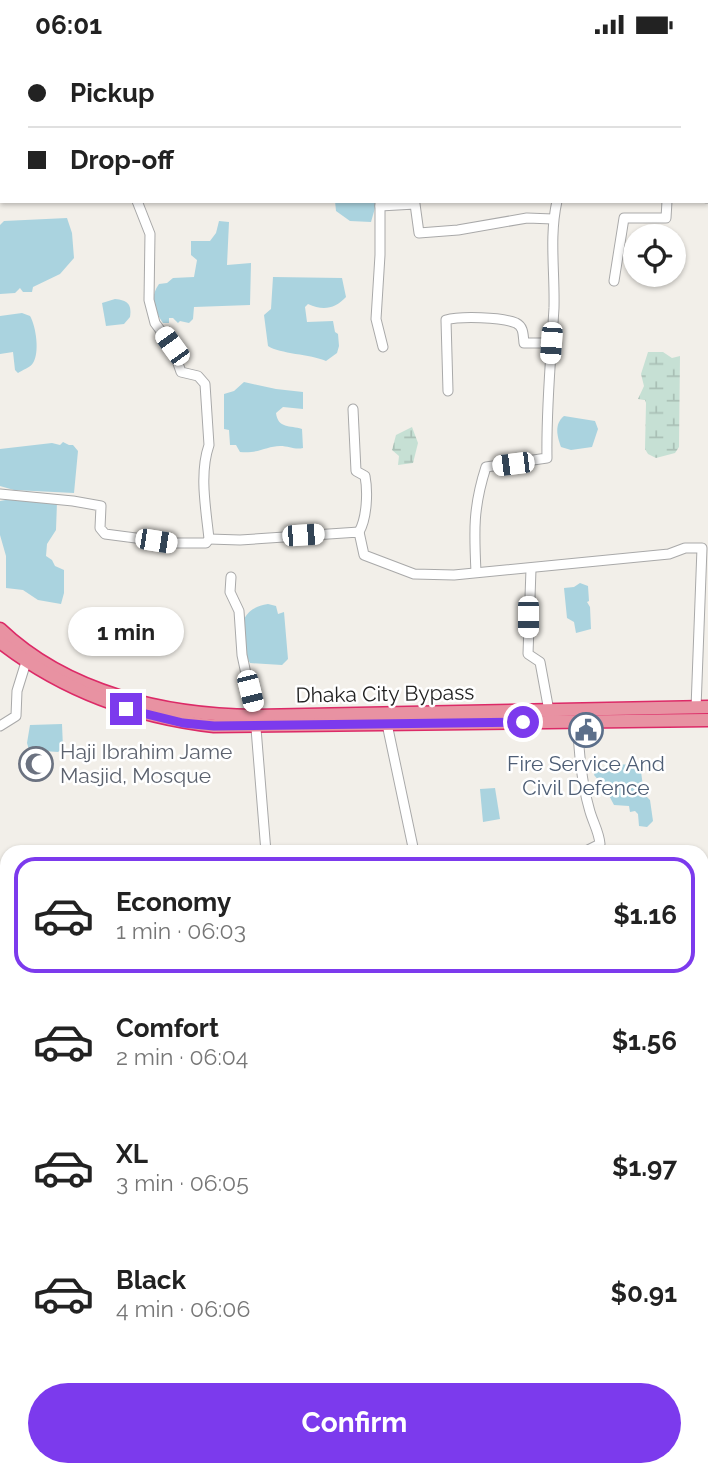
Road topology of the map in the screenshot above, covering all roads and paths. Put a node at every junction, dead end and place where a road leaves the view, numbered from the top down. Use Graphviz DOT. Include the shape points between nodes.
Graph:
graph roads {
  1 [pos="139,203"];
  2 [pos="557,203"];
  3 [pos="667,203"];
  4 [pos="380,204"];
  5 [pos="553,219"];
  6 [pos="614,281"];
  7 [pos="551,343"];
  8 [pos="383,347"];
  9 [pos="448,391"];
  10 [pos="353,409"];
  11 [pos="0,494"];
  12 [pos="359,532"];
  13 [pos="209,539"];
  14 [pos="705,548"];
  15 [pos="530,569"];
  16 [pos="476,572"];
  17 [pos="231,577"];
  18 [pos="0,629"];
  19 [pos="0,642"];
  20 [pos="26,662"];
  21 [pos="702,708"];
  22 [pos="549,711"];
  23 [pos="578,720"];
  24 [pos="708,720"];
  25 [pos="256,722"];
  26 [pos="387,724"];
  27 [pos="0,726"];
  28 [pos="265,845"];
  29 [pos="413,845"];
  30 [pos="598,845"];
  1 -- 13 [label="street" via="150,234 149,300 155,323 172,346 181,372 198,376 205,384 209,445 204,493"];
  2 -- 5 [label="street"];
  3 -- 6 [label="street" via="666,218 624,218"];
  4 -- 5 [label="street" via="415,204 419,233 527,218"];
  4 -- 8 [label="street" via="376,319"];
  5 -- 7 [label="street"];
  7 -- 9 [label="street" via="524,343 517,324 446,320"];
  7 -- 16 [label="street" via="547,458 486,467 473,524"];
  10 -- 12 [label="street" via="356,471 365,476 367,486 366,519"];
  11 -- 13 [label="street" via="101,506 100,528 105,534 174,543 206,543"];
  12 -- 13 [label="street"];
  12 -- 16 [label="street" via="364,555 414,575"];
  14 -- 15 [label="street"];
  14 -- 21 [label="street"];
  15 -- 16 [label="street"];
  15 -- 22 [label="street" via="528,655 540,662"];
  17 -- 25 [label="street" via="230,592 239,611 242,655"];
  18 -- 25 [label="highway, Dhaka City Bypass" via="32,654 114,694 144,704"];
  19 -- 20 [label="highway"];
  20 -- 25 [label="highway" via="62,684 144,715 193,724"];
  20 -- 27 [label="street" via="17,691 16,716"];
  21 -- 22 [label="highway, Dhaka City Bypass"];
  22 -- 25 [label="highway, Dhaka City Bypass"];
  23 -- 24 [label="highway"];
  23 -- 26 [label="highway"];
  23 -- 30 [label="street" via="583,775"];
  25 -- 26 [label="highway"];
  25 -- 28 [label="street"];
  26 -- 29 [label="street"];
}
